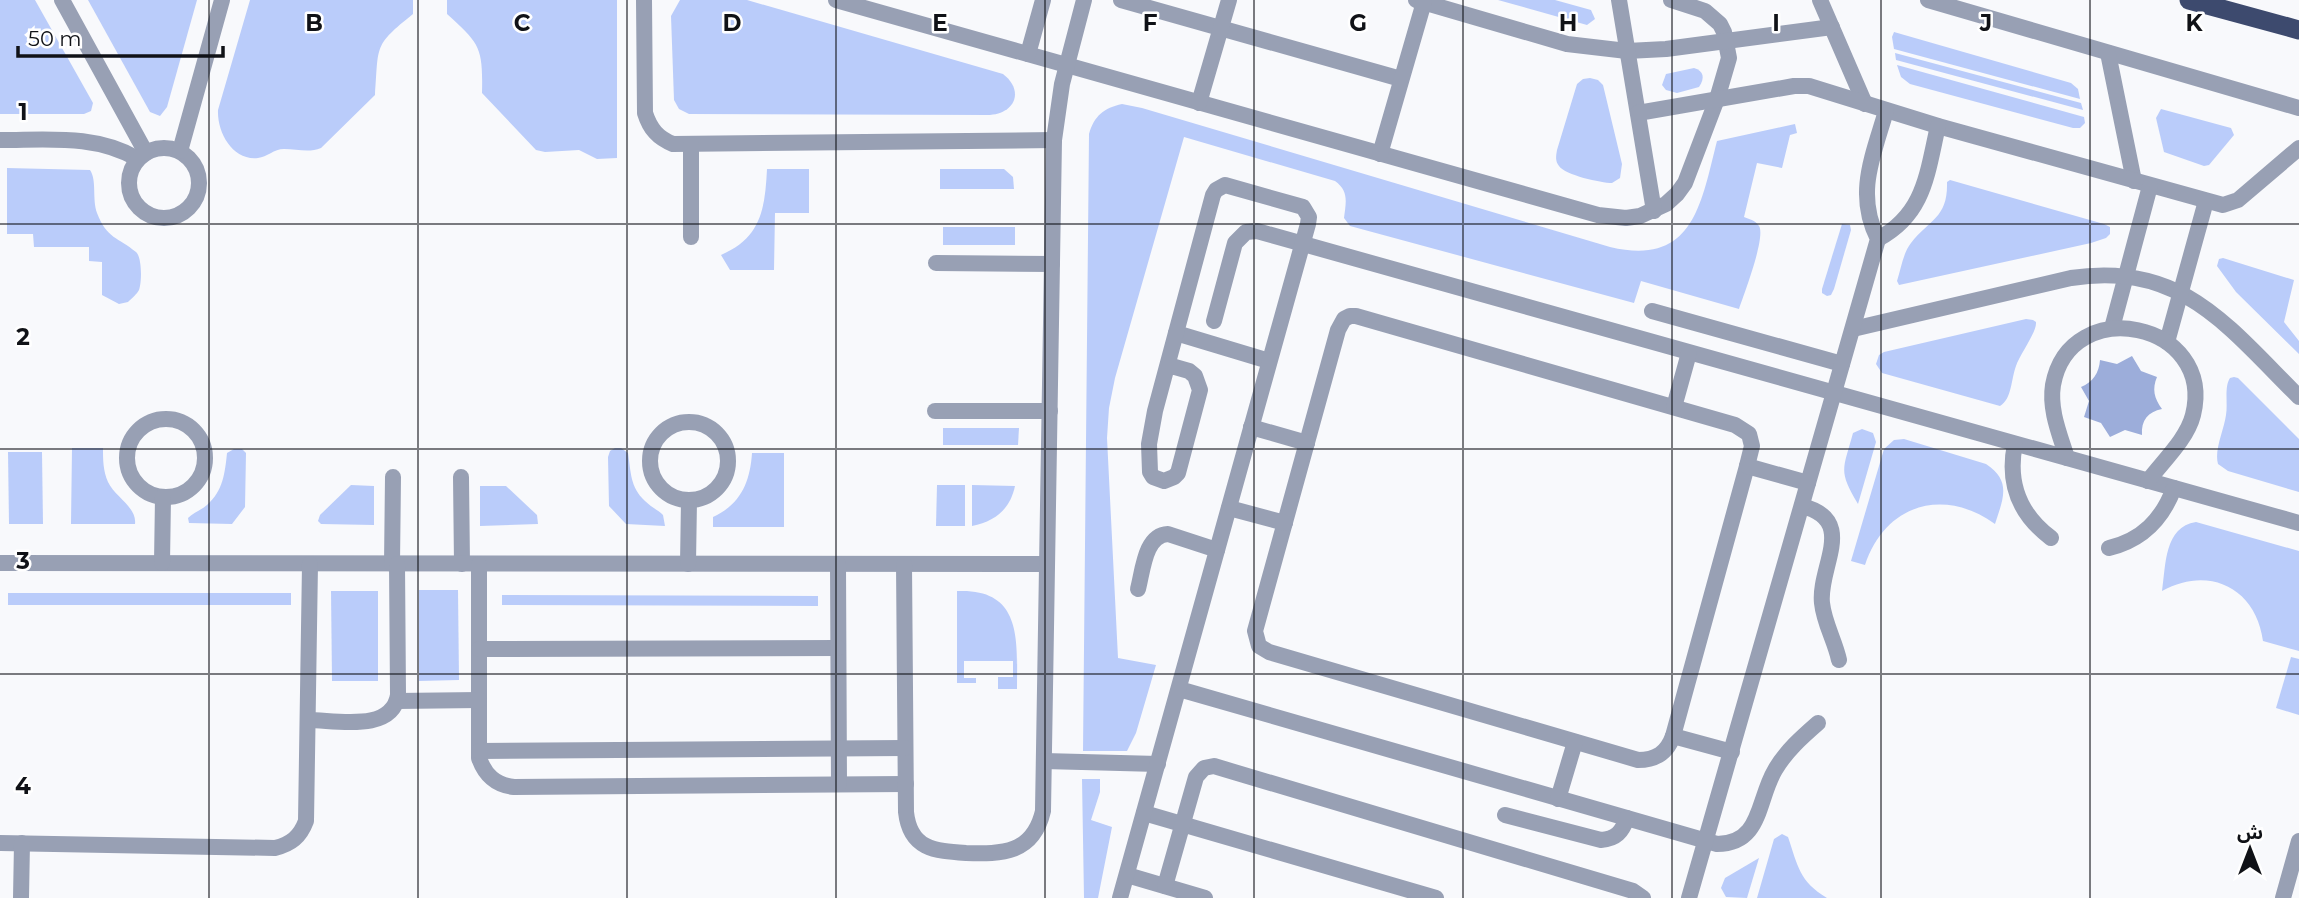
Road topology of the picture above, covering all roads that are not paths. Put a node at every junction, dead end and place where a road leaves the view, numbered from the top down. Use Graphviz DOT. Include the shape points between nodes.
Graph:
graph roads {
  1 [pos="62,0"];
  2 [pos="222,0"];
  3 [pos="645,0"];
  4 [pos="836,0"];
  5 [pos="1043,0"];
  6 [pos="1084,0"];
  7 [pos="1121,0"];
  8 [pos="1229,0"];
  9 [pos="1619,0"];
  10 [pos="1671,0"];
  11 [pos="1820,0"];
  12 [pos="1928,0"];
  13 [pos="2189,0"];
  14 [pos="1420,1"];
  15 [pos="1832,27"];
  16 [pos="1221,28"];
  17 [pos="2299,30"];
  18 [pos="1727,41"];
  19 [pos="1628,51"];
  20 [pos="2108,53"];
  21 [pos="1028,54"];
  22 [pos="1067,65"];
  23 [pos="1402,79"];
  24 [pos="1717,99"];
  25 [pos="1199,103"];
  26 [pos="1865,104"];
  27 [pos="2299,108"];
  28 [pos="1886,111"];
  29 [pos="1638,113"];
  30 [pos="1938,126"];
  31 [pos="0,140"];
  32 [pos="1054,141"];
  33 [pos="691,145"];
  34 [pos="2299,148"];
  35 [pos="180,151"];
  36 [pos="1380,154"];
  37 [pos="142,156"];
  38 [pos="2142,183"];
  39 [pos="2206,201"];
  40 [pos="1654,211"];
  41 [pos="691,237"];
  42 [pos="1878,239"];
  43 [pos="1302,245"];
  44 [pos="936,263"];
  45 [pos="1052,264"];
  46 [pos="2126,276"];
  47 [pos="2181,292"];
  48 [pos="1652,311"];
  49 [pos="1214,321"];
  50 [pos="2112,328"];
  51 [pos="1853,329"];
  52 [pos="1176,333"];
  53 [pos="2167,342"];
  54 [pos="1689,353"];
  55 [pos="1269,361"];
  56 [pos="1842,364"];
  57 [pos="1168,365"];
  58 [pos="1834,393"];
  59 [pos="2299,397"];
  60 [pos="1674,407"];
  61 [pos="935,411"];
  62 [pos="1050,411"];
  63 [pos="1251,427"];
  64 [pos="1307,443"];
  65 [pos="2015,444"];
  66 [pos="2067,458"];
  67 [pos="1747,466"];
  68 [pos="393,477"];
  69 [pos="461,477"];
  70 [pos="2148,481"];
  71 [pos="1808,483"];
  72 [pos="2174,488"];
  73 [pos="163,497"];
  74 [pos="690,500"];
  75 [pos="1802,506"];
  76 [pos="1229,508"];
  77 [pos="1285,523"];
  78 [pos="2299,523"];
  79 [pos="2051,538"];
  80 [pos="2109,548"];
  81 [pos="1217,550"];
  82 [pos="0,563"];
  83 [pos="162,563"];
  84 [pos="310,564"];
  85 [pos="395,564"];
  86 [pos="462,564"];
  87 [pos="479,564"];
  88 [pos="688,564"];
  89 [pos="838,564"];
  90 [pos="904,564"];
  91 [pos="1047,564"];
  92 [pos="1138,589"];
  93 [pos="838,648"];
  94 [pos="479,649"];
  95 [pos="1839,660"];
  96 [pos="1179,689"];
  97 [pos="479,700"];
  98 [pos="397,701"];
  99 [pos="308,720"];
  100 [pos="1818,723"];
  101 [pos="1673,736"];
  102 [pos="1575,742"];
  103 [pos="905,748"];
  104 [pos="839,749"];
  105 [pos="479,751"];
  106 [pos="1732,752"];
  107 [pos="1044,761"];
  108 [pos="1158,764"];
  109 [pos="839,784"];
  110 [pos="906,784"];
  111 [pos="1558,799"];
  112 [pos="1144,813"];
  113 [pos="1505,815"];
  114 [pos="1627,818"];
  115 [pos="1183,824"];
  116 [pos="1706,841"];
  117 [pos="2299,841"];
  118 [pos="0,843"];
  119 [pos="22,843"];
  120 [pos="1127,876"];
  121 [pos="1165,886"];
  122 [pos="22,898"];
  123 [pos="1120,898"];
  124 [pos="1205,898"];
  125 [pos="1436,898"];
  126 [pos="1643,898"];
  127 [pos="1689,898"];
  128 [pos="2283,898"];
  1 -- 37 [label="lane"];
  2 -- 35 [label="lane"];
  3 -- 33 [label="lane" via="648,122 665,141"];
  4 -- 21 [label="lane"];
  5 -- 21 [label="lane"];
  6 -- 22 [label="lane"];
  7 -- 16 [label="lane"];
  8 -- 16 [label="lane"];
  9 -- 19 [label="lane"];
  10 -- 18 [label="lane" via="1705,11 1720,24"];
  11 -- 15 [label="lane"];
  12 -- 20 [label="lane"];
  13 -- 17 [label="highway"];
  14 -- 19 [label="lane" via="1567,44"];
  14 -- 23 [label="lane"];
  15 -- 18 [label="lane"];
  15 -- 26 [label="lane"];
  16 -- 23 [label="lane"];
  16 -- 25 [label="lane"];
  18 -- 19 [label="lane"];
  18 -- 24 [label="lane" via="1729,58"];
  19 -- 29 [label="lane"];
  20 -- 27 [label="lane"];
  20 -- 38 [label="lane"];
  21 -- 22 [label="lane"];
  22 -- 25 [label="lane"];
  22 -- 32 [label="lane"];
  23 -- 36 [label="lane"];
  24 -- 26 [label="lane" via="1801,85"];
  24 -- 29 [label="lane"];
  24 -- 40 [label="lane" via="1685,183"];
  25 -- 36 [label="lane"];
  26 -- 28 [label="lane"];
  28 -- 30 [label="lane"];
  28 -- 42 [label="lane" via="1867,181 1869,217"];
  29 -- 40 [label="lane"];
  30 -- 38 [label="lane"];
  30 -- 42 [label="lane" via="1916,206 1899,226"];
  31 -- 37 [label="lane" via="84,140"];
  32 -- 33 [label="lane"];
  32 -- 45 [label="lane"];
  33 -- 41 [label="lane"];
  34 -- 39 [label="lane" via="2238,200 2223,205"];
  35 -- 37 [label="lane" via="163,148"];
  35 -- 37 [label="lane" via="195,165 200,184 192,203 176,216 156,216 138,206 130,188 132,168"];
  36 -- 40 [label="lane" via="1598,215 1626,218"];
  38 -- 39 [label="lane"];
  38 -- 46 [label="lane"];
  39 -- 47 [label="lane"];
  42 -- 51 [label="lane"];
  43 -- 49 [label="lane" via="1257,231 1242,235 1234,248"];
  43 -- 52 [label="lane" via="1309,217 1303,206 1221,186 1213,195"];
  43 -- 54 [label="lane"];
  43 -- 55 [label="lane"];
  44 -- 45 [label="lane"];
  45 -- 62 [label="lane"];
  46 -- 47 [label="lane"];
  46 -- 50 [label="lane"];
  46 -- 51 [label="lane" via="2071,278"];
  47 -- 53 [label="lane"];
  47 -- 59 [label="lane" via="2217,317"];
  48 -- 56 [label="lane"];
  50 -- 53 [label="lane" via="2141,330"];
  50 -- 66 [label="lane" via="2079,343 2057,372 2054,416"];
  51 -- 56 [label="lane"];
  52 -- 55 [label="lane"];
  52 -- 57 [label="lane"];
  53 -- 70 [label="lane" via="2191,374 2195,401 2184,433"];
  54 -- 58 [label="lane"];
  54 -- 60 [label="lane"];
  55 -- 63 [label="lane"];
  56 -- 58 [label="lane"];
  57 -- 57 [label="lane" via="1148,455 1153,477 1164,481 1178,473 1200,390 1189,371"];
  58 -- 65 [label="lane"];
  58 -- 71 [label="lane"];
  60 -- 64 [label="lane" via="1356,316 1340,324"];
  60 -- 67 [label="lane" via="1746,430 1752,440"];
  61 -- 62 [label="lane"];
  62 -- 91 [label="lane"];
  63 -- 64 [label="lane"];
  63 -- 76 [label="lane"];
  64 -- 77 [label="lane"];
  65 -- 66 [label="lane"];
  65 -- 79 [label="lane" via="2012,474 2020,504"];
  66 -- 70 [label="lane"];
  67 -- 71 [label="lane"];
  67 -- 101 [label="lane"];
  68 -- 85 [label="lane"];
  69 -- 86 [label="lane"];
  70 -- 72 [label="lane"];
  71 -- 75 [label="lane"];
  72 -- 78 [label="lane"];
  72 -- 80 [label="lane" via="2150,528"];
  73 -- 73 [label="lane" via="195,485 205,464 202,441 186,424 175,420 152,421 142,427 127,458 128,470 141,489"];
  73 -- 83 [label="lane"];
  74 -- 74 [label="lane" via="711,494 719,486 729,455 719,435 689,421 659,435 650,455 660,486 678,499"];
  74 -- 88 [label="lane"];
  75 -- 95 [label="lane" via="1825,518 1832,533 1821,600"];
  75 -- 106 [label="lane"];
  76 -- 77 [label="lane"];
  76 -- 81 [label="lane"];
  77 -- 102 [label="lane" via="1255,631 1256,642 1264,650"];
  81 -- 92 [label="lane" via="1161,534 1150,544"];
  81 -- 96 [label="lane"];
  82 -- 83 [label="lane"];
  83 -- 84 [label="lane"];
  84 -- 85 [label="lane"];
  84 -- 99 [label="lane"];
  85 -- 86 [label="lane"];
  85 -- 98 [label="lane"];
  86 -- 87 [label="lane"];
  87 -- 88 [label="lane"];
  87 -- 94 [label="lane"];
  88 -- 89 [label="lane"];
  89 -- 90 [label="lane"];
  89 -- 93 [label="lane"];
  90 -- 91 [label="lane"];
  90 -- 103 [label="lane"];
  91 -- 107 [label="lane"];
  93 -- 94 [label="lane"];
  93 -- 104 [label="lane"];
  94 -- 97 [label="lane"];
  96 -- 108 [label="lane"];
  96 -- 111 [label="lane"];
  97 -- 98 [label="lane"];
  97 -- 105 [label="lane"];
  98 -- 99 [label="lane" via="388,715 377,720"];
  99 -- 119 [label="lane" via="306,821 298,836 284,846"];
  100 -- 116 [label="lane" via="1775,770 1750,831 1735,842"];
  101 -- 102 [label="lane" via="1664,752 1647,760"];
  101 -- 106 [label="lane"];
  102 -- 111 [label="lane"];
  103 -- 104 [label="lane"];
  103 -- 110 [label="lane"];
  104 -- 105 [label="lane"];
  104 -- 109 [label="lane"];
  105 -- 109 [label="lane" via="482,766 492,779 514,787"];
  106 -- 116 [label="lane"];
  107 -- 108 [label="lane"];
  107 -- 110 [label="lane" via="1040,822 1020,846 1000,853 937,851 921,843 909,829"];
  108 -- 112 [label="lane"];
  109 -- 110 [label="lane"];
  111 -- 114 [label="lane"];
  112 -- 115 [label="lane"];
  112 -- 120 [label="lane"];
  113 -- 114 [label="lane" via="1601,840 1621,832"];
  114 -- 116 [label="lane"];
  115 -- 121 [label="lane"];
  115 -- 125 [label="lane"];
  115 -- 126 [label="lane" via="1196,777 1203,768 1214,766 1633,891"];
  116 -- 127 [label="lane"];
  117 -- 128 [label="lane"];
  118 -- 119 [label="lane"];
  119 -- 122 [label="lane"];
  120 -- 121 [label="lane"];
  120 -- 123 [label="lane"];
  121 -- 124 [label="lane"];
}
